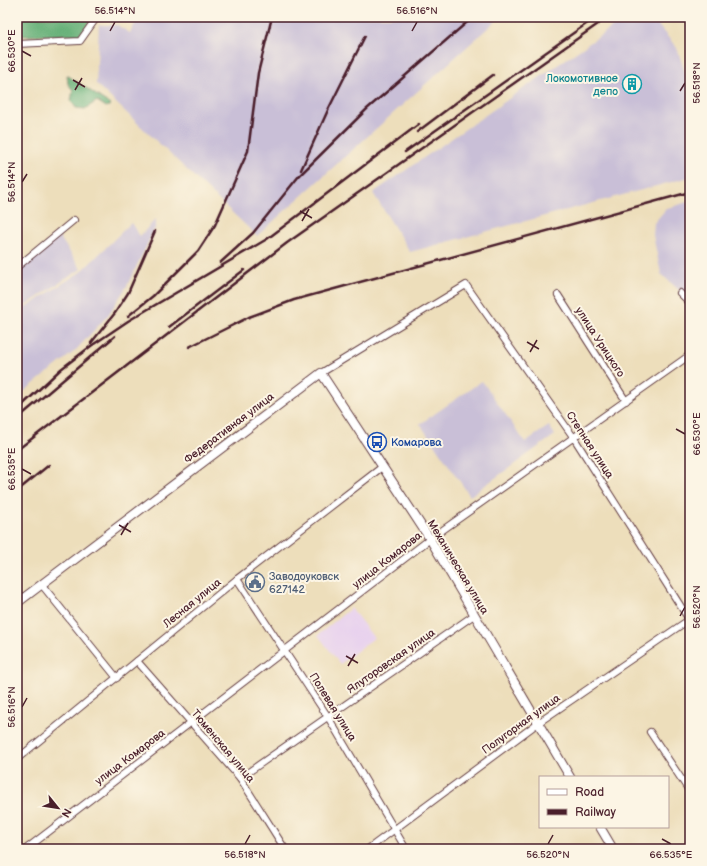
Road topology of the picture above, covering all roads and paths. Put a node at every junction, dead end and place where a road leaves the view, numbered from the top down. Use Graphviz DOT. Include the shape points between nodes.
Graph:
graph roads {
  1 [pos="97,17"];
  2 [pos="17,44"];
  3 [pos="74,220"];
  4 [pos="17,267"];
  5 [pos="466,285"];
  6 [pos="680,293"];
  7 [pos="558,295"];
  8 [pos="690,303"];
  9 [pos="690,355"];
  10 [pos="321,373"];
  11 [pos="626,401"];
  12 [pos="574,438"];
  13 [pos="382,467"];
  14 [pos="430,539"];
  15 [pos="237,579"];
  16 [pos="42,585"];
  17 [pos="17,603"];
  18 [pos="474,615"];
  19 [pos="690,620"];
  20 [pos="286,652"];
  21 [pos="137,662"];
  22 [pos="117,678"];
  23 [pos="328,717"];
  24 [pos="191,723"];
  25 [pos="538,723"];
  26 [pos="650,732"];
  27 [pos="17,759"];
  28 [pos="569,776"];
  29 [pos="240,778"];
  30 [pos="690,792"];
  31 [pos="601,828"];
  32 [pos="395,829"];
  33 [pos="26,849"];
  34 [pos="285,849"];
  35 [pos="368,849"];
  36 [pos="406,849"];
  37 [pos="613,849"];
  1 -- 2 [label="street" via="80,41"];
  3 -- 4 [label="street"];
  5 -- 10 [label="street, Федеративная улица"];
  5 -- 12 [label="street, Степная улица"];
  6 -- 8 [label="street"];
  7 -- 11 [label="street, улица Урицкого"];
  9 -- 11 [label="street, улица Комарова"];
  10 -- 13 [label="street, Механическая улица"];
  10 -- 16 [label="street, Федеративная улица"];
  11 -- 12 [label="street, улица Комарова"];
  12 -- 14 [label="street, улица Комарова"];
  12 -- 19 [label="street, Степная улица"];
  13 -- 14 [label="street, Механическая улица"];
  13 -- 15 [label="street, Лесная улица"];
  14 -- 18 [label="street, Механическая улица"];
  14 -- 20 [label="street, улица Комарова"];
  15 -- 20 [label="street, Полевая улица"];
  15 -- 21 [label="street, Лесная улица"];
  16 -- 17 [label="street, Федеративная улица"];
  16 -- 22 [label="street"];
  18 -- 23 [label="street, Ялуторовская улица"];
  18 -- 25 [label="street, Механическая улица"];
  19 -- 25 [label="street, Полугорная улица"];
  20 -- 23 [label="street, Полевая улица"];
  20 -- 24 [label="street, улица Комарова"];
  21 -- 22 [label="street, Лесная улица"];
  21 -- 24 [label="street, Тюменская улица"];
  22 -- 27 [label="street, Лесная улица"];
  23 -- 29 [label="street, Ялуторовская улица"];
  23 -- 32 [label="street, Полевая улица"];
  24 -- 29 [label="street, Тюменская улица"];
  24 -- 33 [label="street, улица Комарова"];
  25 -- 28 [label="street, Механическая улица"];
  25 -- 32 [label="street, Полугорная улица"];
  26 -- 30 [label="street"];
  29 -- 34 [label="street, Тюменская улица"];
  31 -- 37 [label="street"];
  32 -- 35 [label="street, Полугорная улица"];
  32 -- 36 [label="street, Полевая улица"];
}
